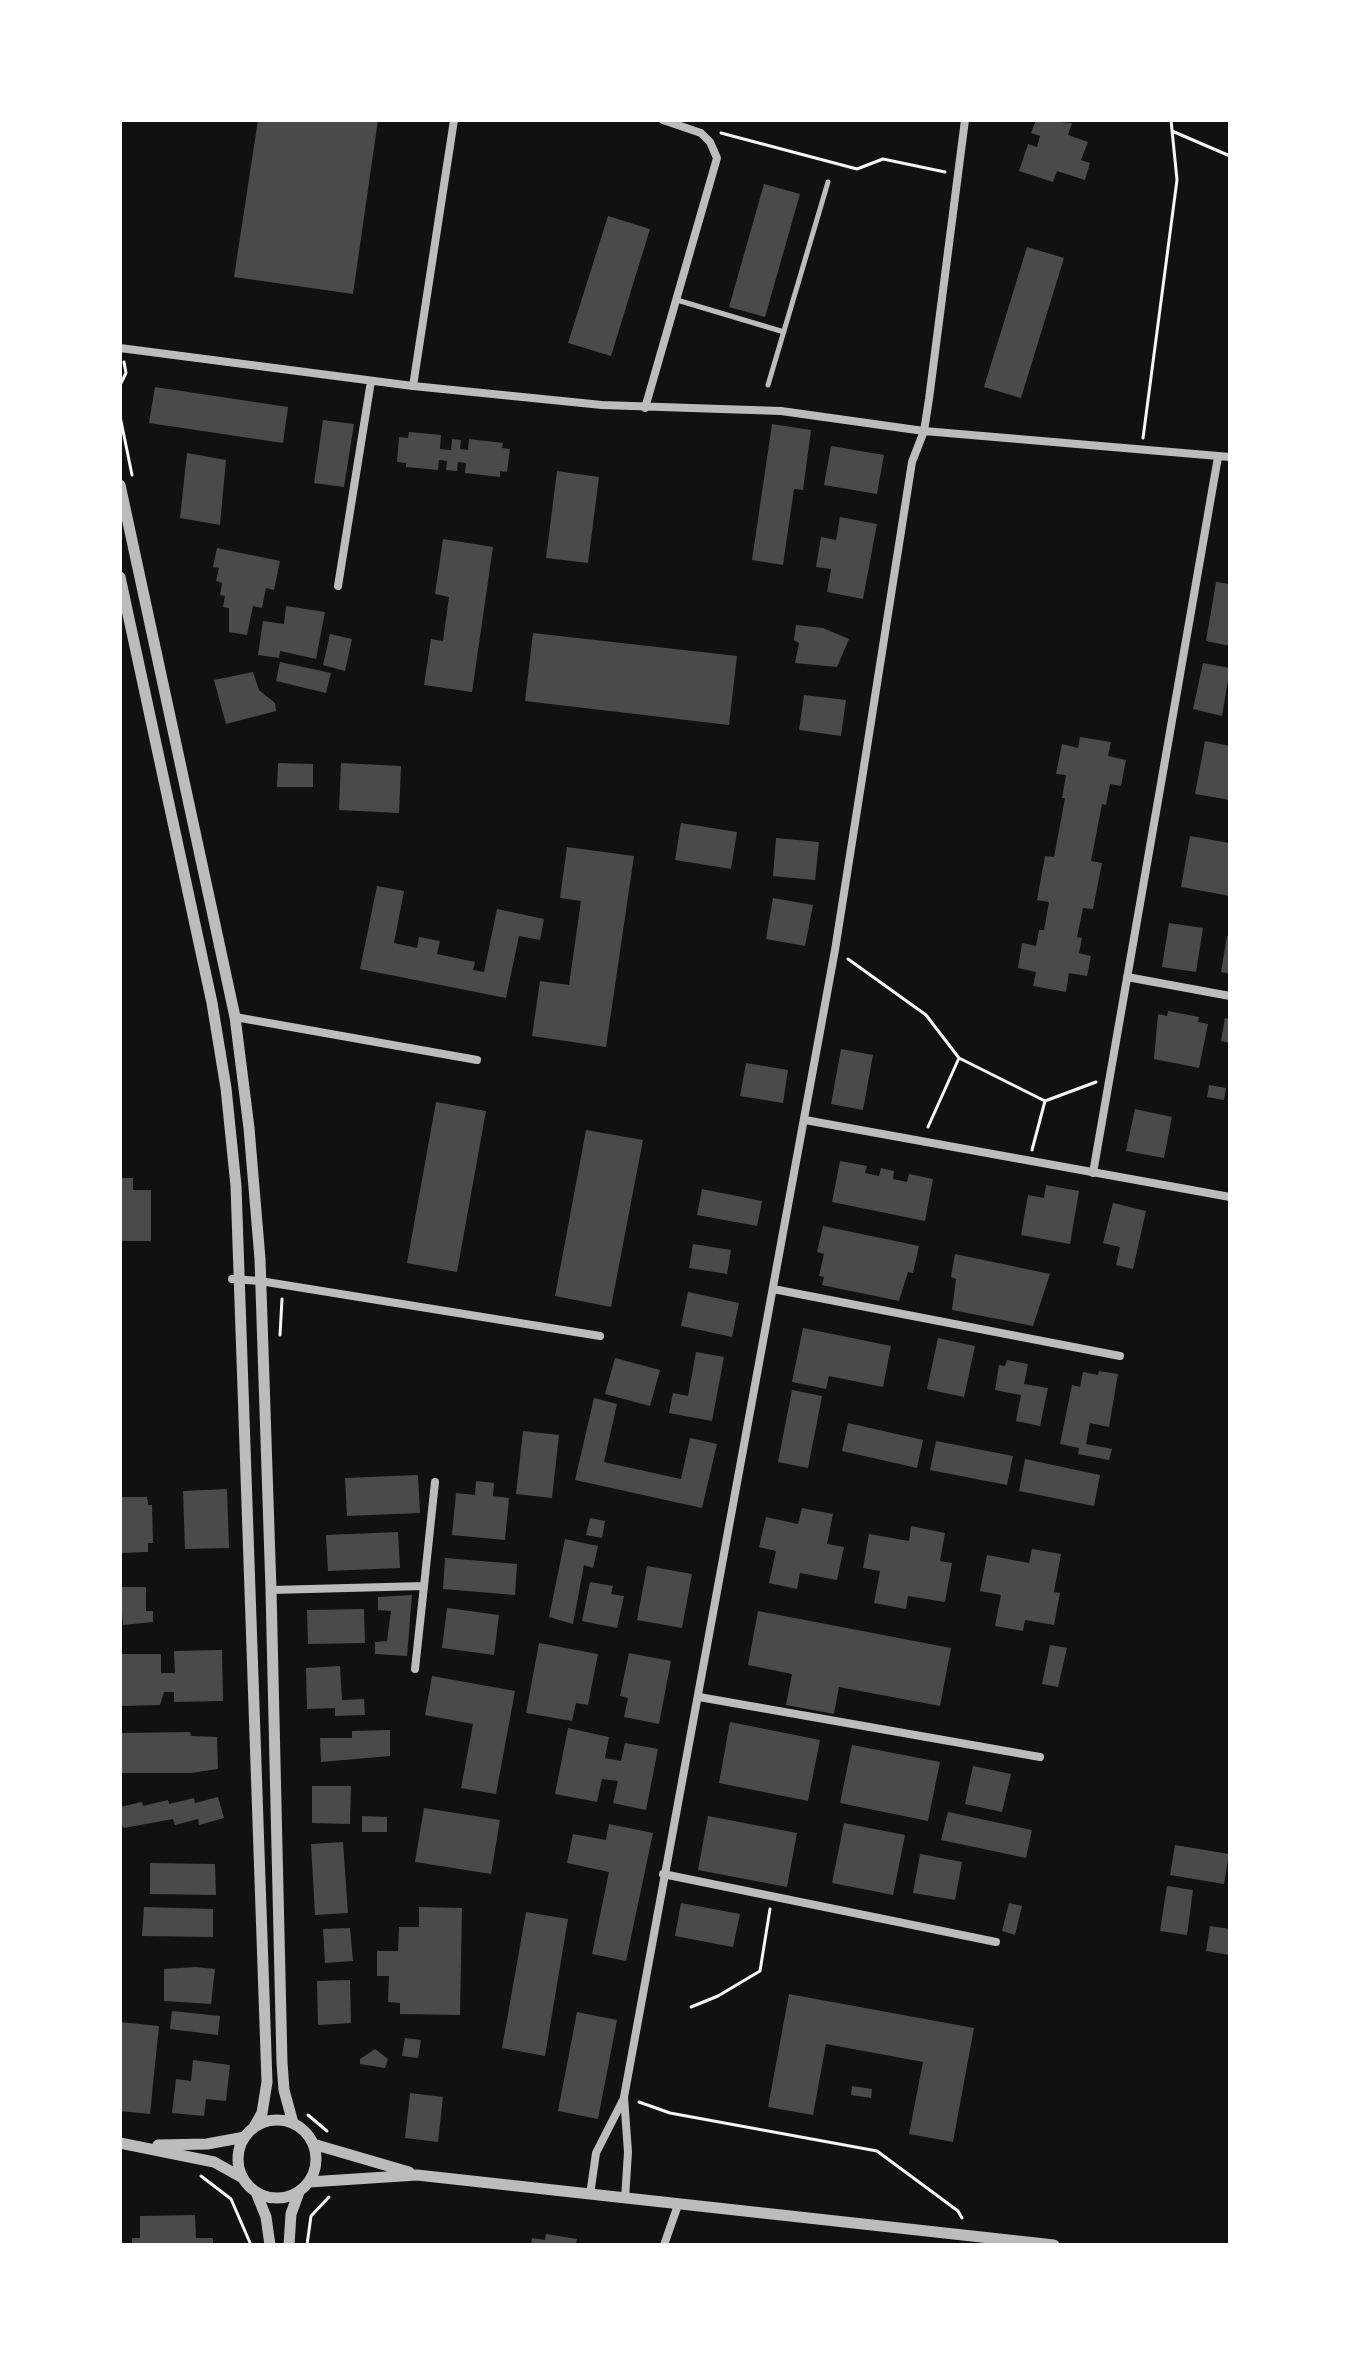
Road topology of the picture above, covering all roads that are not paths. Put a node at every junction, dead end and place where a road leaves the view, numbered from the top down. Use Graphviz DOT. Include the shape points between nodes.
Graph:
graph roads {
  1 [pos="454,120"];
  2 [pos="663,120"];
  3 [pos="965,120"];
  4 [pos="828,182"];
  5 [pos="677,300"];
  6 [pos="784,332"];
  7 [pos="120,348"];
  8 [pos="371,381"];
  9 [pos="768,385"];
  10 [pos="413,386"];
  11 [pos="645,408"];
  12 [pos="924,431"];
  13 [pos="1218,457"];
  14 [pos="1230,457"];
  15 [pos="120,485"];
  16 [pos="120,577"];
  17 [pos="338,586"];
  18 [pos="1127,977"];
  19 [pos="1230,996"];
  20 [pos="235,1017"];
  21 [pos="477,1060"];
  22 [pos="805,1120"];
  23 [pos="1093,1173"];
  24 [pos="1230,1197"];
  25 [pos="237,1280"];
  26 [pos="260,1281"];
  27 [pos="773,1289"];
  28 [pos="600,1336"];
  29 [pos="1120,1356"];
  30 [pos="435,1482"];
  31 [pos="424,1586"];
  32 [pos="271,1590"];
  33 [pos="415,1669"];
  34 [pos="699,1697"];
  35 [pos="1040,1757"];
  36 [pos="663,1874"];
  37 [pos="996,1942"];
  38 [pos="624,2097"];
  39 [pos="293,2123"];
  40 [pos="254,2127"];
  41 [pos="245,2137"];
  42 [pos="120,2143"];
  43 [pos="313,2144"];
  44 [pos="141,2146"];
  45 [pos="417,2175"];
  46 [pos="242,2178"];
  47 [pos="309,2182"];
  48 [pos="255,2192"];
  49 [pos="299,2192"];
  50 [pos="590,2195"];
  51 [pos="625,2199"];
  52 [pos="678,2205"];
  53 [pos="270,2245"];
  54 [pos="289,2245"];
  55 [pos="664,2245"];
  56 [pos="1054,2245"];
  1 -- 10 [label="street"];
  2 -- 5 [label="street" via="701,133 717,158"];
  3 -- 12 [label="street"];
  4 -- 6 [label="lane"];
  5 -- 6 [label="lane"];
  5 -- 11 [label="street"];
  6 -- 9 [label="lane"];
  7 -- 8 [label="street"];
  8 -- 10 [label="street"];
  8 -- 17 [label="street"];
  10 -- 11 [label="street"];
  11 -- 12 [label="street" via="781,411"];
  12 -- 13 [label="street"];
  12 -- 22 [label="street" via="912,462 877,706"];
  13 -- 14 [label="street"];
  13 -- 18 [label="street"];
  15 -- 20 [label="street"];
  16 -- 25 [label="street" via="214,1016 232,1137"];
  18 -- 19 [label="street"];
  18 -- 23 [label="street"];
  20 -- 21 [label="street"];
  20 -- 26 [label="street" via="251,1140"];
  22 -- 23 [label="street"];
  22 -- 27 [label="street"];
  23 -- 24 [label="street"];
  25 -- 26 [label="street"];
  25 -- 40 [label="street" via="267,2082"];
  26 -- 28 [label="street"];
  26 -- 32 [label="street"];
  27 -- 29 [label="street"];
  27 -- 34 [label="street"];
  30 -- 31 [label="street"];
  31 -- 32 [label="street"];
  31 -- 33 [label="street"];
  32 -- 39 [label="street" via="283,2084"];
  34 -- 35 [label="street"];
  34 -- 36 [label="street"];
  36 -- 37 [label="street"];
  36 -- 38 [label="street"];
  38 -- 50 [label="street" via="596,2153"];
  38 -- 51 [label="street"];
  39 -- 40 [label="street" via="276,2120"];
  39 -- 43 [label="street"];
  40 -- 41 [label="street"];
  41 -- 44 [label="street"];
  41 -- 46 [label="street" via="237,2156"];
  42 -- 44 [label="street"];
  43 -- 45 [label="street"];
  43 -- 47 [label="street" via="316,2165"];
  44 -- 46 [label="street" via="220,2164"];
  45 -- 47 [label="street"];
  45 -- 50 [label="street"];
  46 -- 48 [label="street"];
  47 -- 49 [label="street"];
  48 -- 49 [label="street" via="280,2198"];
  48 -- 53 [label="street"];
  49 -- 54 [label="street"];
  50 -- 51 [label="street"];
  51 -- 52 [label="street"];
  52 -- 55 [label="street"];
  52 -- 56 [label="street"];
}
